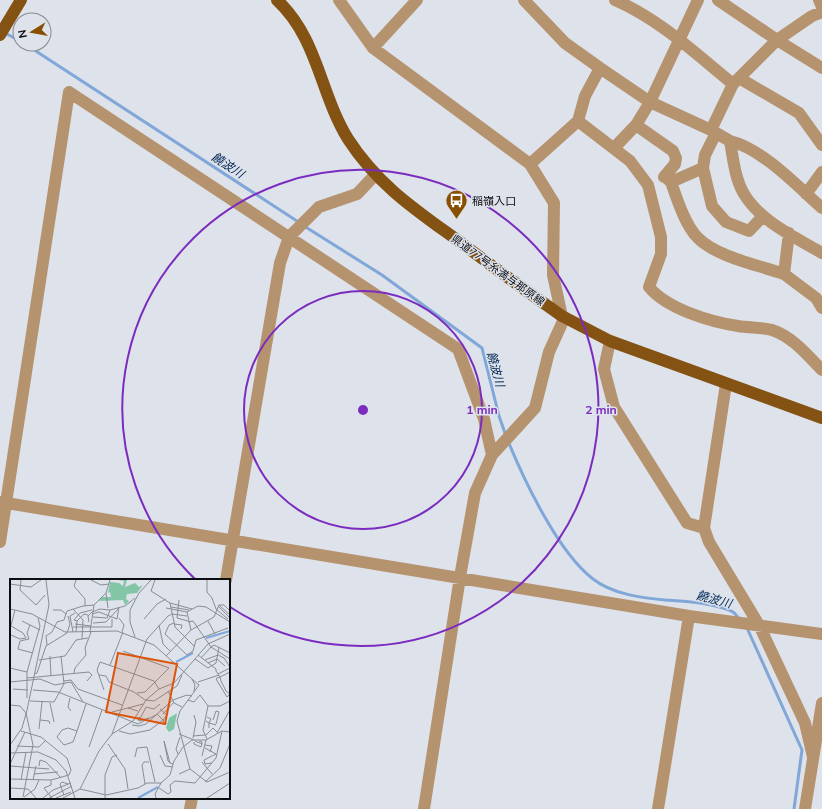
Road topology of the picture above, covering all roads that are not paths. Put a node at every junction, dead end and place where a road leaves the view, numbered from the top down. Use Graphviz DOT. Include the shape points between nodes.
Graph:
graph roads {
  1 [pos="21,0"];
  2 [pos="277,0"];
  3 [pos="338,0"];
  4 [pos="417,0"];
  5 [pos="524,0"];
  6 [pos="615,0"];
  7 [pos="698,0"];
  8 [pos="718,0"];
  9 [pos="819,0"];
  10 [pos="822,7"];
  11 [pos="822,12"];
  12 [pos="0,35"];
  13 [pos="678,40"];
  14 [pos="777,40"];
  15 [pos="373,48"];
  16 [pos="600,68"];
  17 [pos="822,68"];
  18 [pos="736,81"];
  19 [pos="650,102"];
  20 [pos="578,121"];
  21 [pos="636,125"];
  22 [pos="714,131"];
  23 [pos="730,141"];
  24 [pos="822,145"];
  25 [pos="614,148"];
  26 [pos="530,164"];
  27 [pos="703,168"];
  28 [pos="822,172"];
  29 [pos="375,175"];
  30 [pos="668,179"];
  31 [pos="648,185"];
  32 [pos="806,194"];
  33 [pos="822,208"];
  34 [pos="763,216"];
  35 [pos="789,234"];
  36 [pos="288,237"];
  37 [pos="822,253"];
  38 [pos="784,274"];
  39 [pos="822,308"];
  40 [pos="562,316"];
  41 [pos="610,341"];
  42 [pos="822,370"];
  43 [pos="726,384"];
  44 [pos="822,418"];
  45 [pos="492,455"];
  46 [pos="3,502"];
  47 [pos="704,528"];
  48 [pos="232,540"];
  49 [pos="0,542"];
  50 [pos="460,577"];
  51 [pos="226,579"];
  52 [pos="689,616"];
  53 [pos="759,625"];
  54 [pos="822,634"];
  55 [pos="822,703"];
  56 [pos="813,757"];
  57 [pos="192,799"];
  58 [pos="190,809"];
  59 [pos="424,809"];
  60 [pos="658,809"];
  61 [pos="805,809"];
  1 -- 12 [label="main road"];
  2 -- 29 [label="main road, 県道77号糸満与那原線" via="298,24 316,59 326,92 348,138"];
  3 -- 15 [label="street"];
  4 -- 15 [label="street"];
  5 -- 16 [label="street" via="565,43"];
  6 -- 13 [label="street" via="634,8"];
  7 -- 13 [label="street"];
  8 -- 14 [label="street"];
  9 -- 10 [label="street"];
  11 -- 14 [label="street"];
  13 -- 18 [label="street"];
  13 -- 19 [label="street"];
  14 -- 17 [label="street"];
  14 -- 18 [label="street"];
  15 -- 26 [label="street"];
  16 -- 19 [label="street"];
  16 -- 20 [label="street" via="585,96"];
  18 -- 22 [label="street"];
  18 -- 24 [label="street" via="799,114"];
  19 -- 21 [label="street"];
  19 -- 22 [label="street"];
  20 -- 25 [label="street"];
  20 -- 26 [label="street"];
  21 -- 25 [label="street"];
  21 -- 30 [label="street" via="673,151 675,164"];
  22 -- 23 [label="street"];
  22 -- 27 [label="street"];
  23 -- 32 [label="street" via="742,144 775,167"];
  23 -- 34 [label="street" via="743,194"];
  25 -- 31 [label="street" via="630,161"];
  26 -- 40 [label="street" via="554,204 553,275"];
  27 -- 30 [label="street"];
  27 -- 34 [label="street" via="712,206 726,222 749,231"];
  28 -- 32 [label="street"];
  29 -- 36 [label="street" via="357,194 319,207"];
  29 -- 40 [label="main road, 県道77号糸満与那原線" via="410,206"];
  30 -- 31 [label="street"];
  30 -- 38 [label="street" via="697,237 713,250"];
  31 -- 42 [label="street" via="661,237 661,254 650,287 654,292 672,304 702,317 738,326 771,330 790,338"];
  32 -- 33 [label="street"];
  34 -- 35 [label="street"];
  35 -- 37 [label="street"];
  35 -- 38 [label="street"];
  36 -- 45 [label="street" via="458,349 484,419"];
  36 -- 46 [label="street" via="69,92"];
  36 -- 48 [label="street" via="280,263"];
  38 -- 39 [label="street" via="816,298"];
  40 -- 41 [label="main road, 県道77号糸満与那原線"];
  40 -- 45 [label="street" via="563,322 549,352 535,408"];
  41 -- 43 [label="main road, 県道77号糸満与那原線"];
  41 -- 47 [label="street" via="604,369 614,408 687,523"];
  43 -- 44 [label="main road, 県道77号糸満与那原線"];
  43 -- 47 [label="street"];
  45 -- 50 [label="street" via="476,492"];
  46 -- 48 [label="street"];
  46 -- 49 [label="street"];
  47 -- 53 [label="street" via="709,542"];
  48 -- 50 [label="street"];
  48 -- 51 [label="street"];
  50 -- 52 [label="street"];
  50 -- 59 [label="street"];
  52 -- 53 [label="street"];
  52 -- 60 [label="street"];
  53 -- 54 [label="street"];
  53 -- 56 [label="street" via="805,723"];
  55 -- 56 [label="street"];
  56 -- 61 [label="street"];
  57 -- 58 [label="street"];
}
